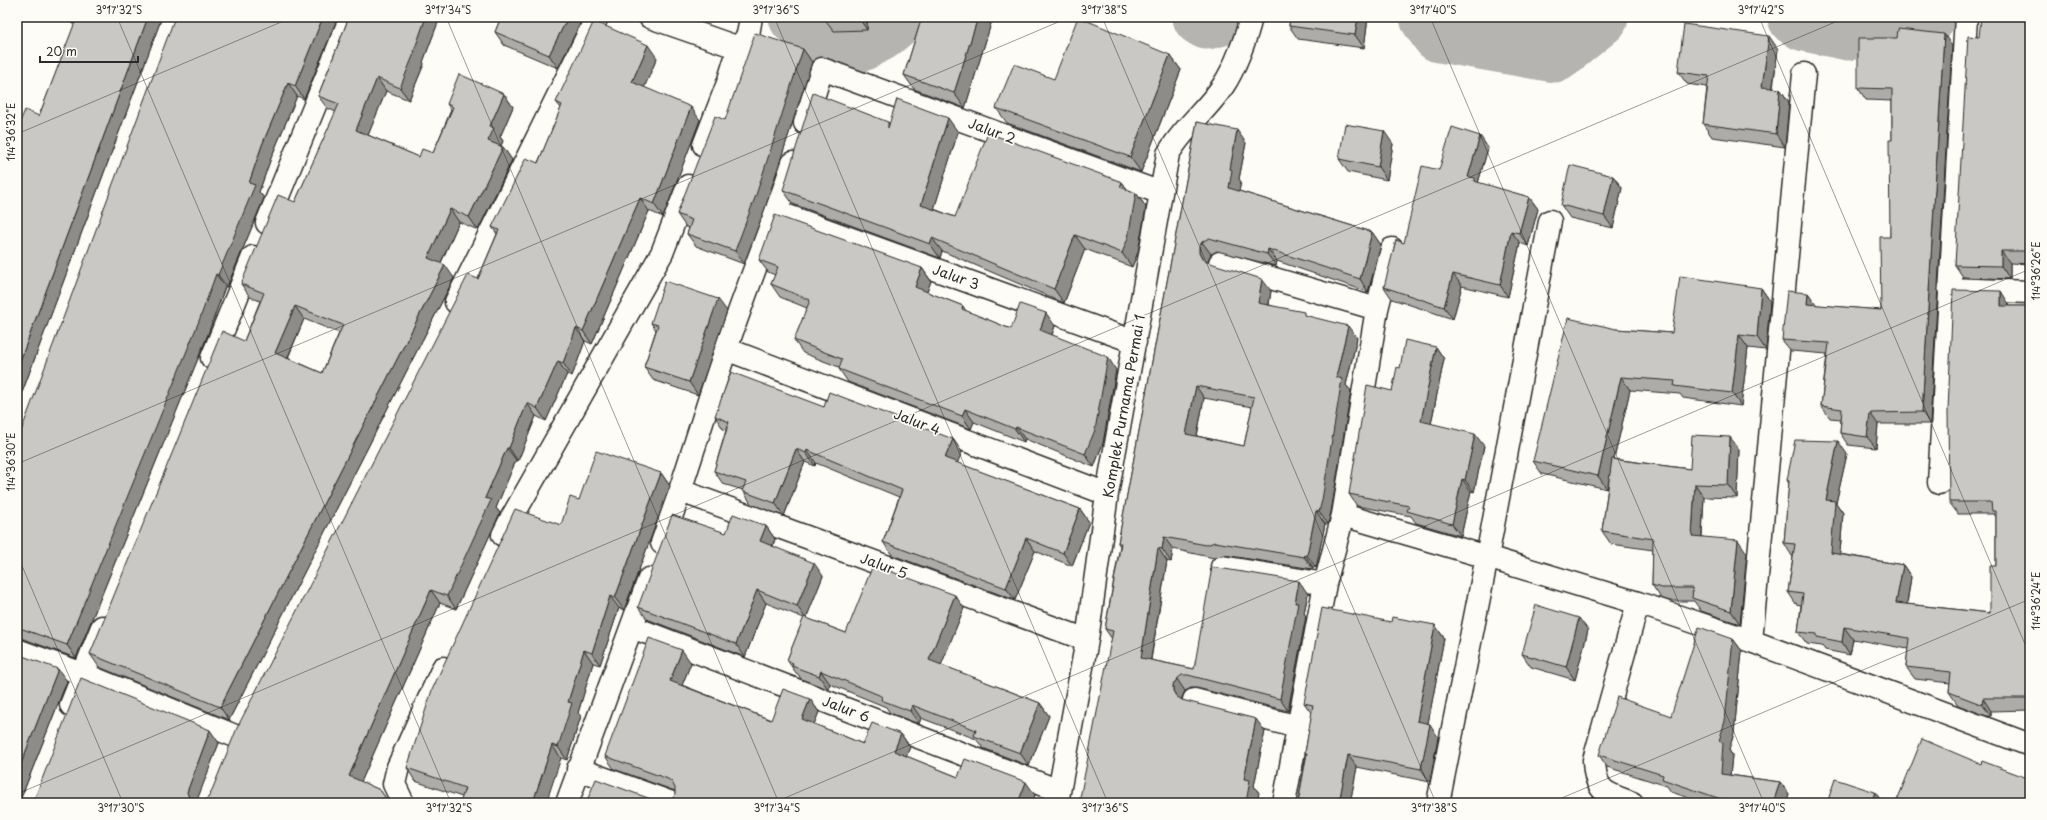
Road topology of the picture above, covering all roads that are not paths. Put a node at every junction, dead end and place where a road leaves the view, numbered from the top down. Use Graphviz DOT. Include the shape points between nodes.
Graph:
graph roads {
  1 [pos="351,17"];
  2 [pos="597,17"];
  3 [pos="650,17"];
  4 [pos="1966,17"];
  5 [pos="751,18"];
  6 [pos="1249,25"];
  7 [pos="739,48"];
  8 [pos="1804,74"];
  9 [pos="1161,193"];
  10 [pos="777,212"];
  11 [pos="1550,221"];
  12 [pos="1392,249"];
  13 [pos="1220,263"];
  14 [pos="1949,289"];
  15 [pos="2030,292"];
  16 [pos="1377,309"];
  17 [pos="447,321"];
  18 [pos="1135,342"];
  19 [pos="726,349"];
  20 [pos="203,379"];
  21 [pos="1939,483"];
  22 [pos="681,491"];
  23 [pos="1107,494"];
  24 [pos="1343,515"];
  25 [pos="495,554"];
  26 [pos="1487,557"];
  27 [pos="1222,567"];
  28 [pos="1325,584"];
  29 [pos="1638,603"];
  30 [pos="110,608"];
  31 [pos="632,627"];
  32 [pos="1087,640"];
  33 [pos="1751,641"];
  34 [pos="453,646"];
  35 [pos="17,650"];
  36 [pos="83,674"];
  37 [pos="1194,700"];
  38 [pos="245,716"];
  39 [pos="64,724"];
  40 [pos="1298,727"];
  41 [pos="2030,745"];
  42 [pos="578,769"];
  43 [pos="1058,797"];
  44 [pos="403,803"];
  45 [pos="567,803"];
  46 [pos="672,803"];
  47 [pos="1284,803"];
  48 [pos="1438,803"];
  49 [pos="1632,803"];
  1 -- 20 [label="street"];
  2 -- 17 [label="street"];
  3 -- 7 [label="street"];
  4 -- 14 [label="street"];
  5 -- 7 [label="street" via="748,35"];
  6 -- 9 [label="street, Komplek Purnama Permai 1" via="1224,86 1178,138 1168,154"];
  7 -- 25 [label="street" via="728,83 662,253 511,519"];
  8 -- 33 [label="street"];
  9 -- 10 [label="street, Jalur 2" via="822,69"];
  9 -- 18 [label="street, Komplek Purnama Permai 1"];
  10 -- 18 [label="street, Jalur 3"];
  10 -- 19 [label="street"];
  11 -- 26 [label="street"];
  12 -- 16 [label="street"];
  13 -- 16 [label="street"];
  14 -- 15 [label="street"];
  14 -- 21 [label="street"];
  16 -- 24 [label="street"];
  18 -- 23 [label="street, Komplek Purnama Permai 1"];
  19 -- 22 [label="street"];
  19 -- 23 [label="street, Jalur 4"];
  22 -- 31 [label="street"];
  22 -- 32 [label="street, Jalur 5"];
  23 -- 32 [label="street, Komplek Purnama Permai 1"];
  24 -- 26 [label="street"];
  24 -- 28 [label="street"];
  26 -- 29 [label="street"];
  26 -- 48 [label="street"];
  27 -- 28 [label="street"];
  28 -- 40 [label="street"];
  29 -- 33 [label="street"];
  29 -- 49 [label="street" via="1594,760 1594,778 1607,794"];
  30 -- 36 [label="street"];
  31 -- 42 [label="street"];
  31 -- 43 [label="street, Jalur 6"];
  32 -- 43 [label="street, Komplek Purnama Permai 1"];
  33 -- 41 [label="street"];
  34 -- 44 [label="street" via="398,767 394,784"];
  35 -- 36 [label="street"];
  36 -- 38 [label="street" via="232,744"];
  36 -- 39 [label="street"];
  37 -- 40 [label="street"];
  40 -- 47 [label="street"];
  42 -- 45 [label="street"];
  42 -- 46 [label="street"];
}
